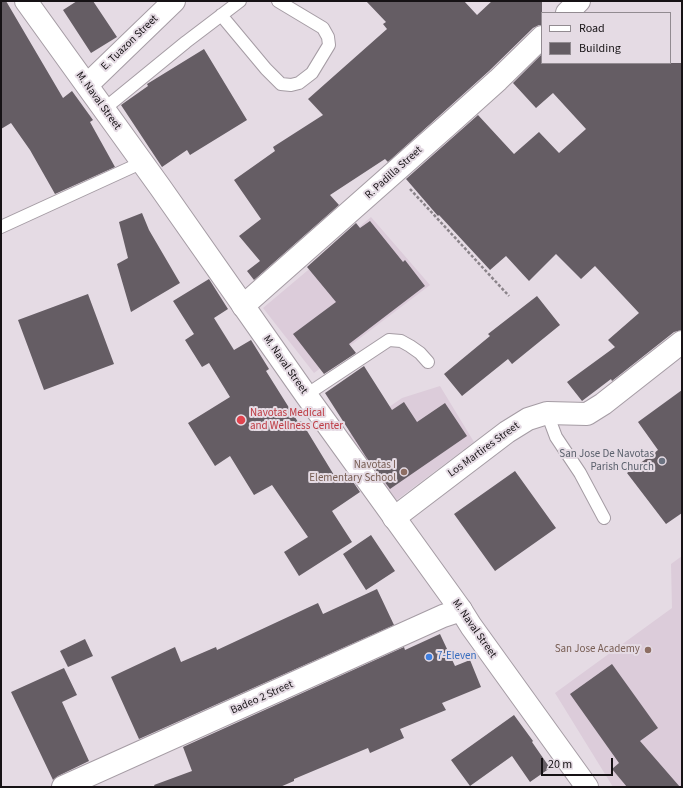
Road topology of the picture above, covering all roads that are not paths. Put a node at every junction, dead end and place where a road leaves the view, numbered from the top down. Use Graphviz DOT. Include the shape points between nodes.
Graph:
graph roads {
  1 [pos="26,1"];
  2 [pos="174,1"];
  3 [pos="240,1"];
  4 [pos="278,1"];
  5 [pos="579,1"];
  6 [pos="568,12"];
  7 [pos="221,15"];
  8 [pos="541,38"];
  9 [pos="87,85"];
  10 [pos="104,110"];
  11 [pos="143,162"];
  12 [pos="1,228"];
  13 [pos="243,306"];
  14 [pos="682,342"];
  15 [pos="428,362"];
  16 [pos="306,395"];
  17 [pos="547,413"];
  18 [pos="394,518"];
  19 [pos="604,518"];
  20 [pos="461,610"];
  21 [pos="63,787"];
  22 [pos="587,787"];
  1 -- 9 [label="street, M. Naval Street"];
  2 -- 9 [label="street, E. Tuazon Street"];
  3 -- 7 [label="lane"];
  4 -- 7 [label="lane" via="323,28 328,37 329,45 312,72 291,85 282,84 266,69"];
  5 -- 6 [label="street"];
  7 -- 10 [label="lane"];
  8 -- 13 [label="street, R. Padilla Street" via="498,80"];
  9 -- 10 [label="street, M. Naval Street"];
  10 -- 11 [label="street, M. Naval Street"];
  11 -- 12 [label="lane"];
  11 -- 13 [label="street, M. Naval Street"];
  13 -- 16 [label="street, M. Naval Street"];
  14 -- 17 [label="street, Los Martires Street" via="587,414"];
  15 -- 16 [label="lane" via="420,353 401,341 389,340"];
  16 -- 18 [label="street, M. Naval Street"];
  17 -- 18 [label="street, Los Martires Street" via="528,419 507,432"];
  17 -- 19 [label="lane" via="556,437 580,473"];
  18 -- 20 [label="street, M. Naval Street"];
  20 -- 21 [label="street, Badeo 2 Street"];
  20 -- 22 [label="street, M. Naval Street"];
}
